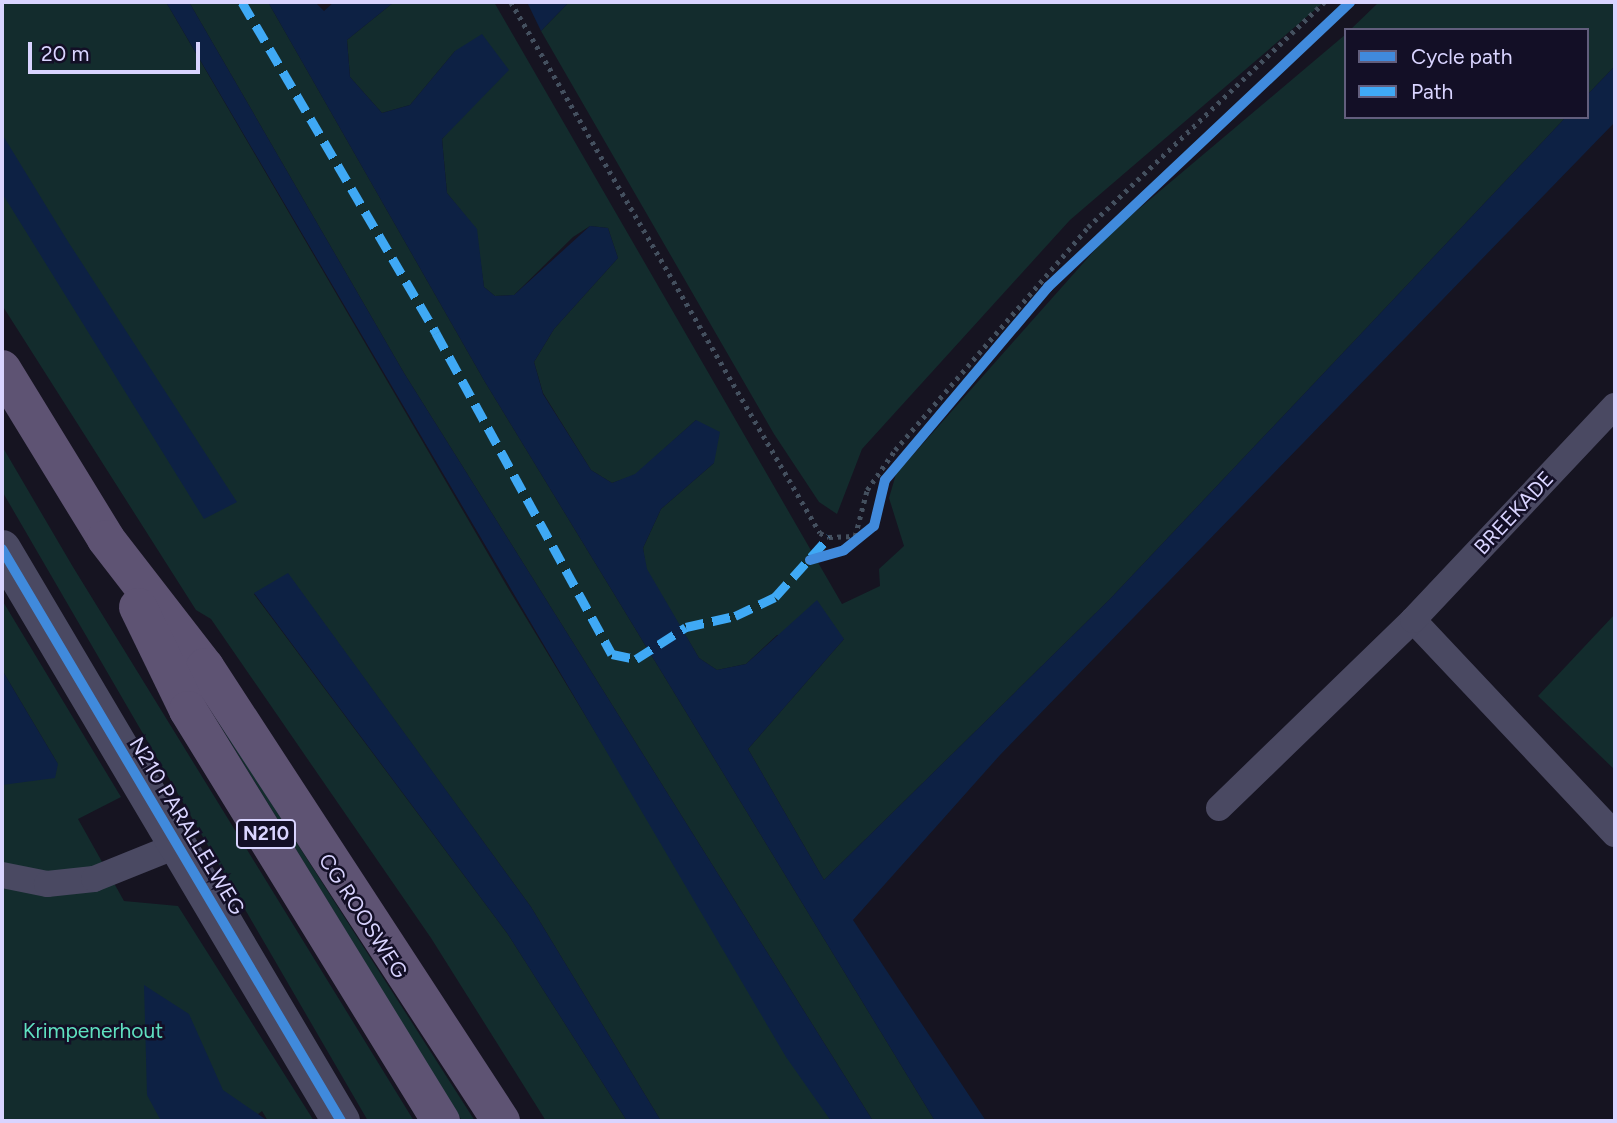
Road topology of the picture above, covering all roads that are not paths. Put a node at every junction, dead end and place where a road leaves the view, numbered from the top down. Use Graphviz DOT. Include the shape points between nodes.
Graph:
graph roads {
  1 [pos="2,369"];
  2 [pos="1615,406"];
  3 [pos="106,539"];
  4 [pos="2,549"];
  5 [pos="1413,620"];
  6 [pos="1219,808"];
  7 [pos="1615,834"];
  8 [pos="176,846"];
  9 [pos="2,875"];
  10 [pos="341,1121"];
  11 [pos="441,1121"];
  12 [pos="501,1121"];
  1 -- 3 [label="main road, CG ROOSWEG / N210"];
  2 -- 5 [label="lane, BREEKADE"];
  3 -- 11 [label="main road, CG ROOSWEG / N210" via="188,710"];
  3 -- 12 [label="main road, CG ROOSWEG / N210" via="205,667"];
  4 -- 8 [label="street, N210 PARALLELWEG"];
  5 -- 6 [label="lane, BREEKADE"];
  5 -- 7 [label="lane"];
  8 -- 9 [label="lane" via="94,879 47,884"];
  8 -- 10 [label="street, N210 PARALLELWEG"];
}
